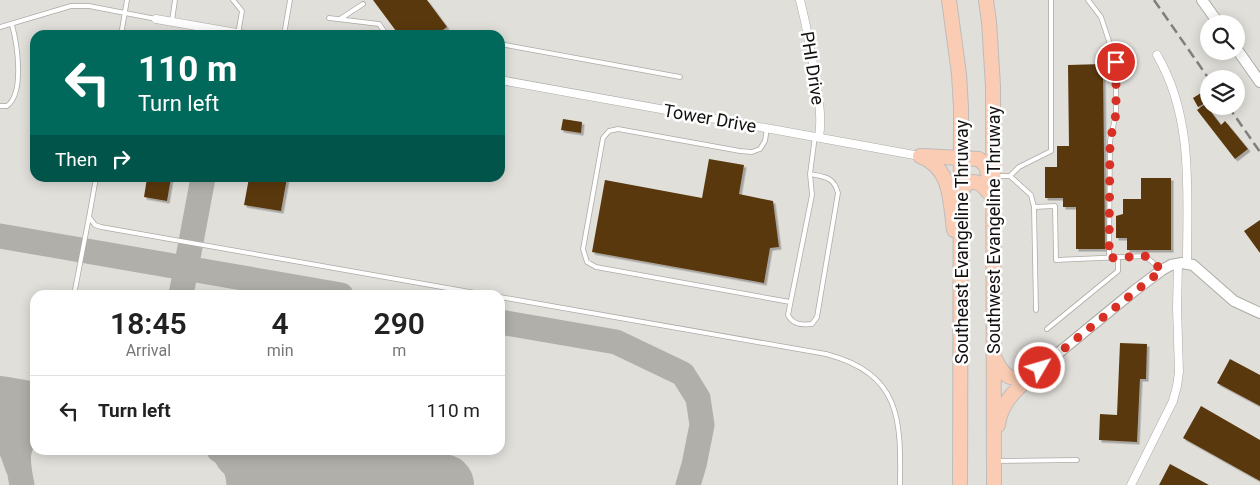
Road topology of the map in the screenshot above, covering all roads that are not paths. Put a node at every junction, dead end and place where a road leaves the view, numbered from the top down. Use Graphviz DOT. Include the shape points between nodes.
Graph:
graph roads {
  1 [pos="127,0"];
  2 [pos="175,0"];
  3 [pos="233,0"];
  4 [pos="290,0"];
  5 [pos="800,0"];
  6 [pos="949,0"];
  7 [pos="986,0"];
  8 [pos="1051,0"];
  9 [pos="1088,0"];
  10 [pos="1202,0"];
  11 [pos="363,4"];
  12 [pos="125,13"];
  13 [pos="1213,15"];
  14 [pos="156,18"];
  15 [pos="329,18"];
  16 [pos="340,19"];
  17 [pos="172,21"];
  18 [pos="12,25"];
  19 [pos="0,27"];
  20 [pos="122,30"];
  21 [pos="197,30"];
  22 [pos="239,30"];
  23 [pos="285,30"];
  24 [pos="383,30"];
  25 [pos="505,45"];
  26 [pos="1157,55"];
  27 [pos="1244,60"];
  28 [pos="680,77"];
  29 [pos="505,81"];
  30 [pos="1260,82"];
  31 [pos="0,106"];
  32 [pos="767,128"];
  33 [pos="817,137"];
  34 [pos="920,156"];
  35 [pos="961,157"];
  36 [pos="810,174"];
  37 [pos="993,176"];
  38 [pos="1010,176"];
  39 [pos="95,182"];
  40 [pos="961,193"];
  41 [pos="992,201"];
  42 [pos="1034,207"];
  43 [pos="89,217"];
  44 [pos="1118,257"];
  45 [pos="1109,258"];
  46 [pos="1183,263"];
  47 [pos="1162,270"];
  48 [pos="961,272"];
  49 [pos="75,290"];
  50 [pos="459,290"];
  51 [pos="505,298"];
  52 [pos="790,302"];
  53 [pos="1036,310"];
  54 [pos="1260,312"];
  55 [pos="1047,329"];
  56 [pos="993,354"];
  57 [pos="1040,368"];
  58 [pos="1077,460"];
  59 [pos="994,461"];
  60 [pos="900,485"];
  61 [pos="960,485"];
  62 [pos="994,485"];
  63 [pos="1131,485"];
  1 -- 12 [label="lane"];
  2 -- 17 [label="lane"];
  3 -- 22 [label="lane" via="242,11"];
  4 -- 23 [label="lane"];
  5 -- 33 [label="street, PHI Drive" via="818,100 821,126"];
  6 -- 35 [label="highway, Southeast Evangeline Thruway" via="959,74"];
  7 -- 37 [label="highway, Southwest Evangeline Thruway" via="994,86"];
  8 -- 38 [label="lane" via="1051,151 1019,167"];
  9 -- 45 [label="lane" via="1101,17 1116,62 1116,114 1110,141"];
  10 -- 13 [label="street"];
  11 -- 16 [label="lane"];
  12 -- 14 [label="lane"];
  12 -- 18 [label="lane" via="71,6"];
  12 -- 20 [label="lane"];
  14 -- 17 [label="street"];
  15 -- 16 [label="lane"];
  16 -- 24 [label="lane" via="378,24"];
  17 -- 21 [label="street"];
  18 -- 19 [label="lane"];
  18 -- 31 [label="lane" via="18,76 13,100 7,106"];
  25 -- 28 [label="lane"];
  26 -- 46 [label="street" via="1173,86 1184,136 1187,161"];
  27 -- 30 [label="street"];
  29 -- 32 [label="street, Tower Drive"];
  32 -- 33 [label="street, Tower Drive"];
  32 -- 52 [label="lane" via="760,149 752,152 618,129 609,131 603,138 583,249 587,262 596,267"];
  33 -- 34 [label="street, Tower Drive"];
  33 -- 36 [label="lane"];
  34 -- 35 [label="highway"];
  34 -- 48 [label="highway" via="934,163 946,180"];
  35 -- 40 [label="highway, Southeast Evangeline Thruway"];
  35 -- 41 [label="highway" via="978,158 984,163"];
  36 -- 52 [label="lane" via="812,195"];
  36 -- 52 [label="lane" via="827,177 836,184 838,193 817,317 812,324 801,325 790,320"];
  37 -- 38 [label="lane"];
  37 -- 41 [label="highway, Southwest Evangeline Thruway"];
  38 -- 42 [label="lane" via="1030,195"];
  39 -- 43 [label="lane"];
  40 -- 41 [label="highway" via="966,184 974,182 980,184"];
  40 -- 48 [label="highway, Southeast Evangeline Thruway"];
  41 -- 56 [label="highway, Southwest Evangeline Thruway"];
  42 -- 45 [label="lane" via="1055,206 1056,260"];
  42 -- 53 [label="lane"];
  43 -- 49 [label="lane"];
  43 -- 50 [label="lane" via="101,227"];
  44 -- 45 [label="lane"];
  44 -- 47 [label="lane" via="1145,256"];
  44 -- 55 [label="lane" via="1118,271"];
  46 -- 47 [label="street"];
  46 -- 54 [label="street" via="1198,268 1234,301"];
  46 -- 63 [label="street" via="1177,307 1177,386 1173,401"];
  47 -- 57 [label="street"];
  48 -- 61 [label="highway, Southeast Evangeline Thruway"];
  51 -- 60 [label="lane" via="826,354 860,366 883,388 896,414 900,431"];
  56 -- 57 [label="highway" via="1000,371 1014,379"];
  56 -- 59 [label="highway, Southwest Evangeline Thruway"];
  57 -- 59 [label="highway" via="1002,409"];
  58 -- 59 [label="lane"];
  59 -- 62 [label="highway"];
}
